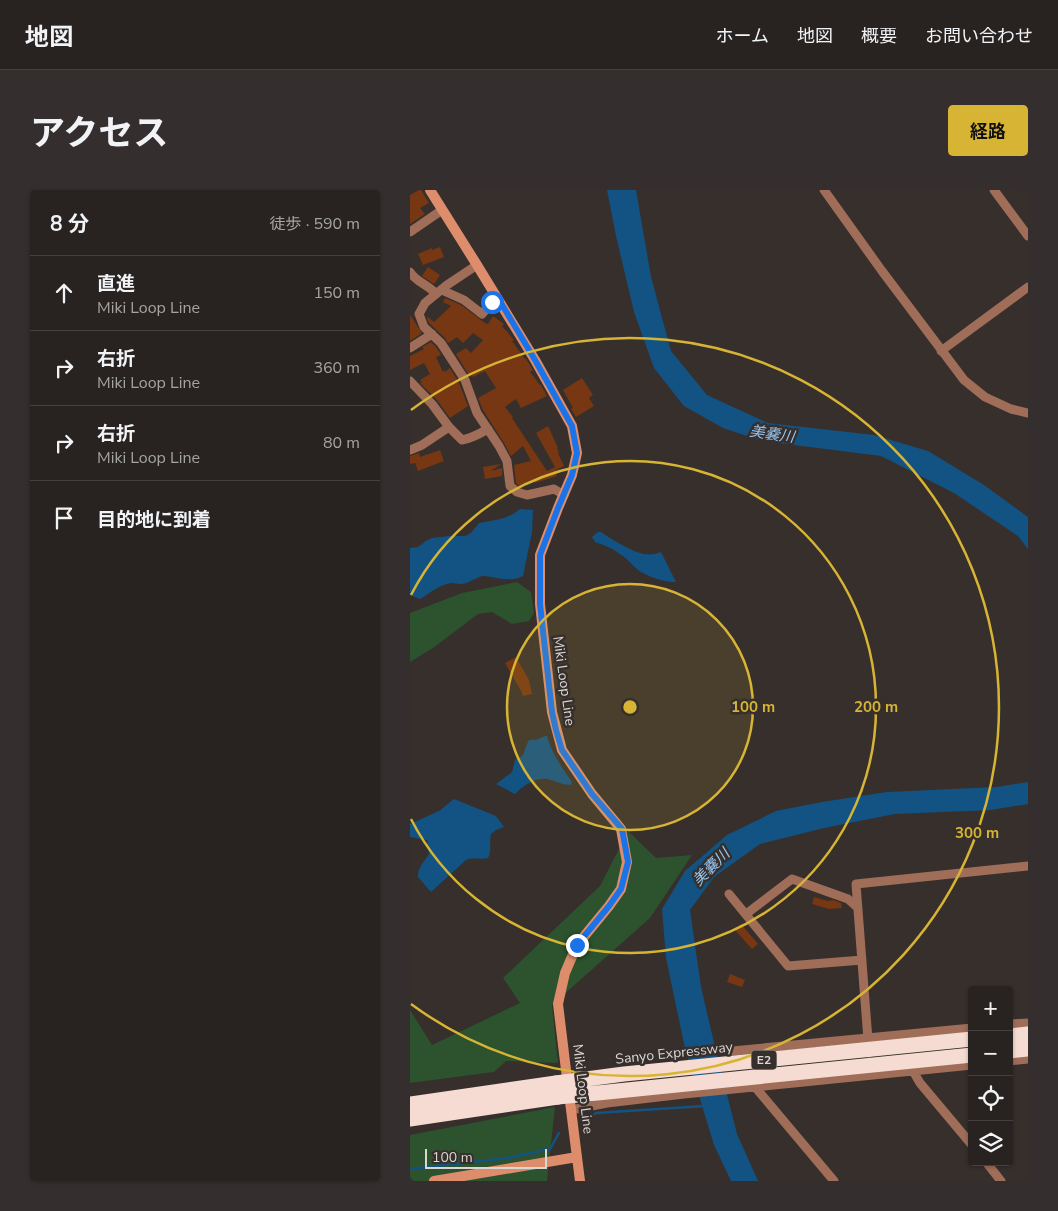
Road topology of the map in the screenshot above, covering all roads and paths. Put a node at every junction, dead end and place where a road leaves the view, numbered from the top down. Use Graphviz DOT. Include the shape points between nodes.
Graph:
graph roads {
  1 [pos="430,190"];
  2 [pos="824,190"];
  3 [pos="994,190"];
  4 [pos="442,210"];
  5 [pos="410,232"];
  6 [pos="1028,236"];
  7 [pos="478,265"];
  8 [pos="410,272"];
  9 [pos="1028,287"];
  10 [pos="439,291"];
  11 [pos="498,298"];
  12 [pos="432,334"];
  13 [pos="410,348"];
  14 [pos="941,351"];
  15 [pos="410,382"];
  16 [pos="1028,413"];
  17 [pos="449,427"];
  18 [pos="488,429"];
  19 [pos="410,450"];
  20 [pos="564,495"];
  21 [pos="1028,866"];
  22 [pos="729,894"];
  23 [pos="858,908"];
  24 [pos="746,914"];
  25 [pos="862,960"];
  26 [pos="1028,1023"];
  27 [pos="1013,1024"];
  28 [pos="968,1028"];
  29 [pos="1028,1034"];
  30 [pos="1013,1036"];
  31 [pos="868,1039"];
  32 [pos="968,1039"];
  33 [pos="1028,1049"];
  34 [pos="732,1051"];
  35 [pos="1013,1051"];
  36 [pos="968,1055"];
  37 [pos="1028,1059"];
  38 [pos="1013,1061"];
  39 [pos="968,1065"];
  40 [pos="913,1071"];
  41 [pos="871,1076"];
  42 [pos="756,1088"];
  43 [pos="557,1090"];
  44 [pos="410,1104"];
  45 [pos="571,1110"];
  46 [pos="410,1118"];
  47 [pos="968,1140"];
  48 [pos="577,1157"];
  49 [pos="989,1166"];
  50 [pos="434,1181"];
  51 [pos="580,1181"];
  52 [pos="834,1181"];
  53 [pos="1001,1181"];
  1 -- 4 [label="main road, Miki Loop Line"];
  2 -- 14 [label="street"];
  3 -- 6 [label="street"];
  4 -- 5 [label="street"];
  4 -- 7 [label="main road, Miki Loop Line"];
  7 -- 10 [label="street"];
  7 -- 11 [label="main road, Miki Loop Line"];
  8 -- 10 [label="street"];
  9 -- 14 [label="street"];
  10 -- 11 [label="street" via="464,300 482,314"];
  10 -- 12 [label="street" via="419,314 424,327"];
  11 -- 20 [label="main road, Miki Loop Line" via="572,426 577,453"];
  12 -- 13 [label="street"];
  12 -- 18 [label="street" via="466,380 477,413"];
  14 -- 16 [label="street" via="964,380 985,396 1010,409"];
  15 -- 17 [label="street"];
  17 -- 18 [label="street" via="462,440"];
  17 -- 19 [label="street"];
  18 -- 20 [label="street" via="507,461 510,486 516,492 527,495 554,489"];
  20 -- 45 [label="main road, Miki Loop Line" via="540,555 540,604 552,712 562,750 592,794 622,829 628,862 621,889 577,945 565,973 558,1004"];
  21 -- 23 [label="street" via="856,884"];
  22 -- 24 [label="street"];
  23 -- 24 [label="street" via="848,899 792,879"];
  23 -- 25 [label="street"];
  24 -- 25 [label="street" via="788,966"];
  25 -- 31 [label="street"];
  26 -- 27 [label="street"];
  28 -- 31 [label="street"];
  29 -- 30 [label="highway"];
  31 -- 34 [label="street"];
  31 -- 41 [label="street"];
  32 -- 43 [label="highway, Sanyo Expressway / E2, bridge" via="624,1074"];
  33 -- 35 [label="highway"];
  36 -- 43 [label="highway, Sanyo Expressway / E2, bridge"];
  37 -- 38 [label="street"];
  39 -- 40 [label="street"];
  40 -- 41 [label="street"];
  40 -- 47 [label="street"];
  41 -- 42 [label="street"];
  42 -- 45 [label="street" via="607,1103"];
  42 -- 52 [label="street"];
  43 -- 44 [label="highway, Sanyo Expressway / E2"];
  43 -- 46 [label="highway, Sanyo Expressway / E2"];
  45 -- 48 [label="main road, Miki Loop Line"];
  48 -- 50 [label="main road"];
  48 -- 51 [label="main road, Miki Loop Line"];
  49 -- 53 [label="street"];
}
